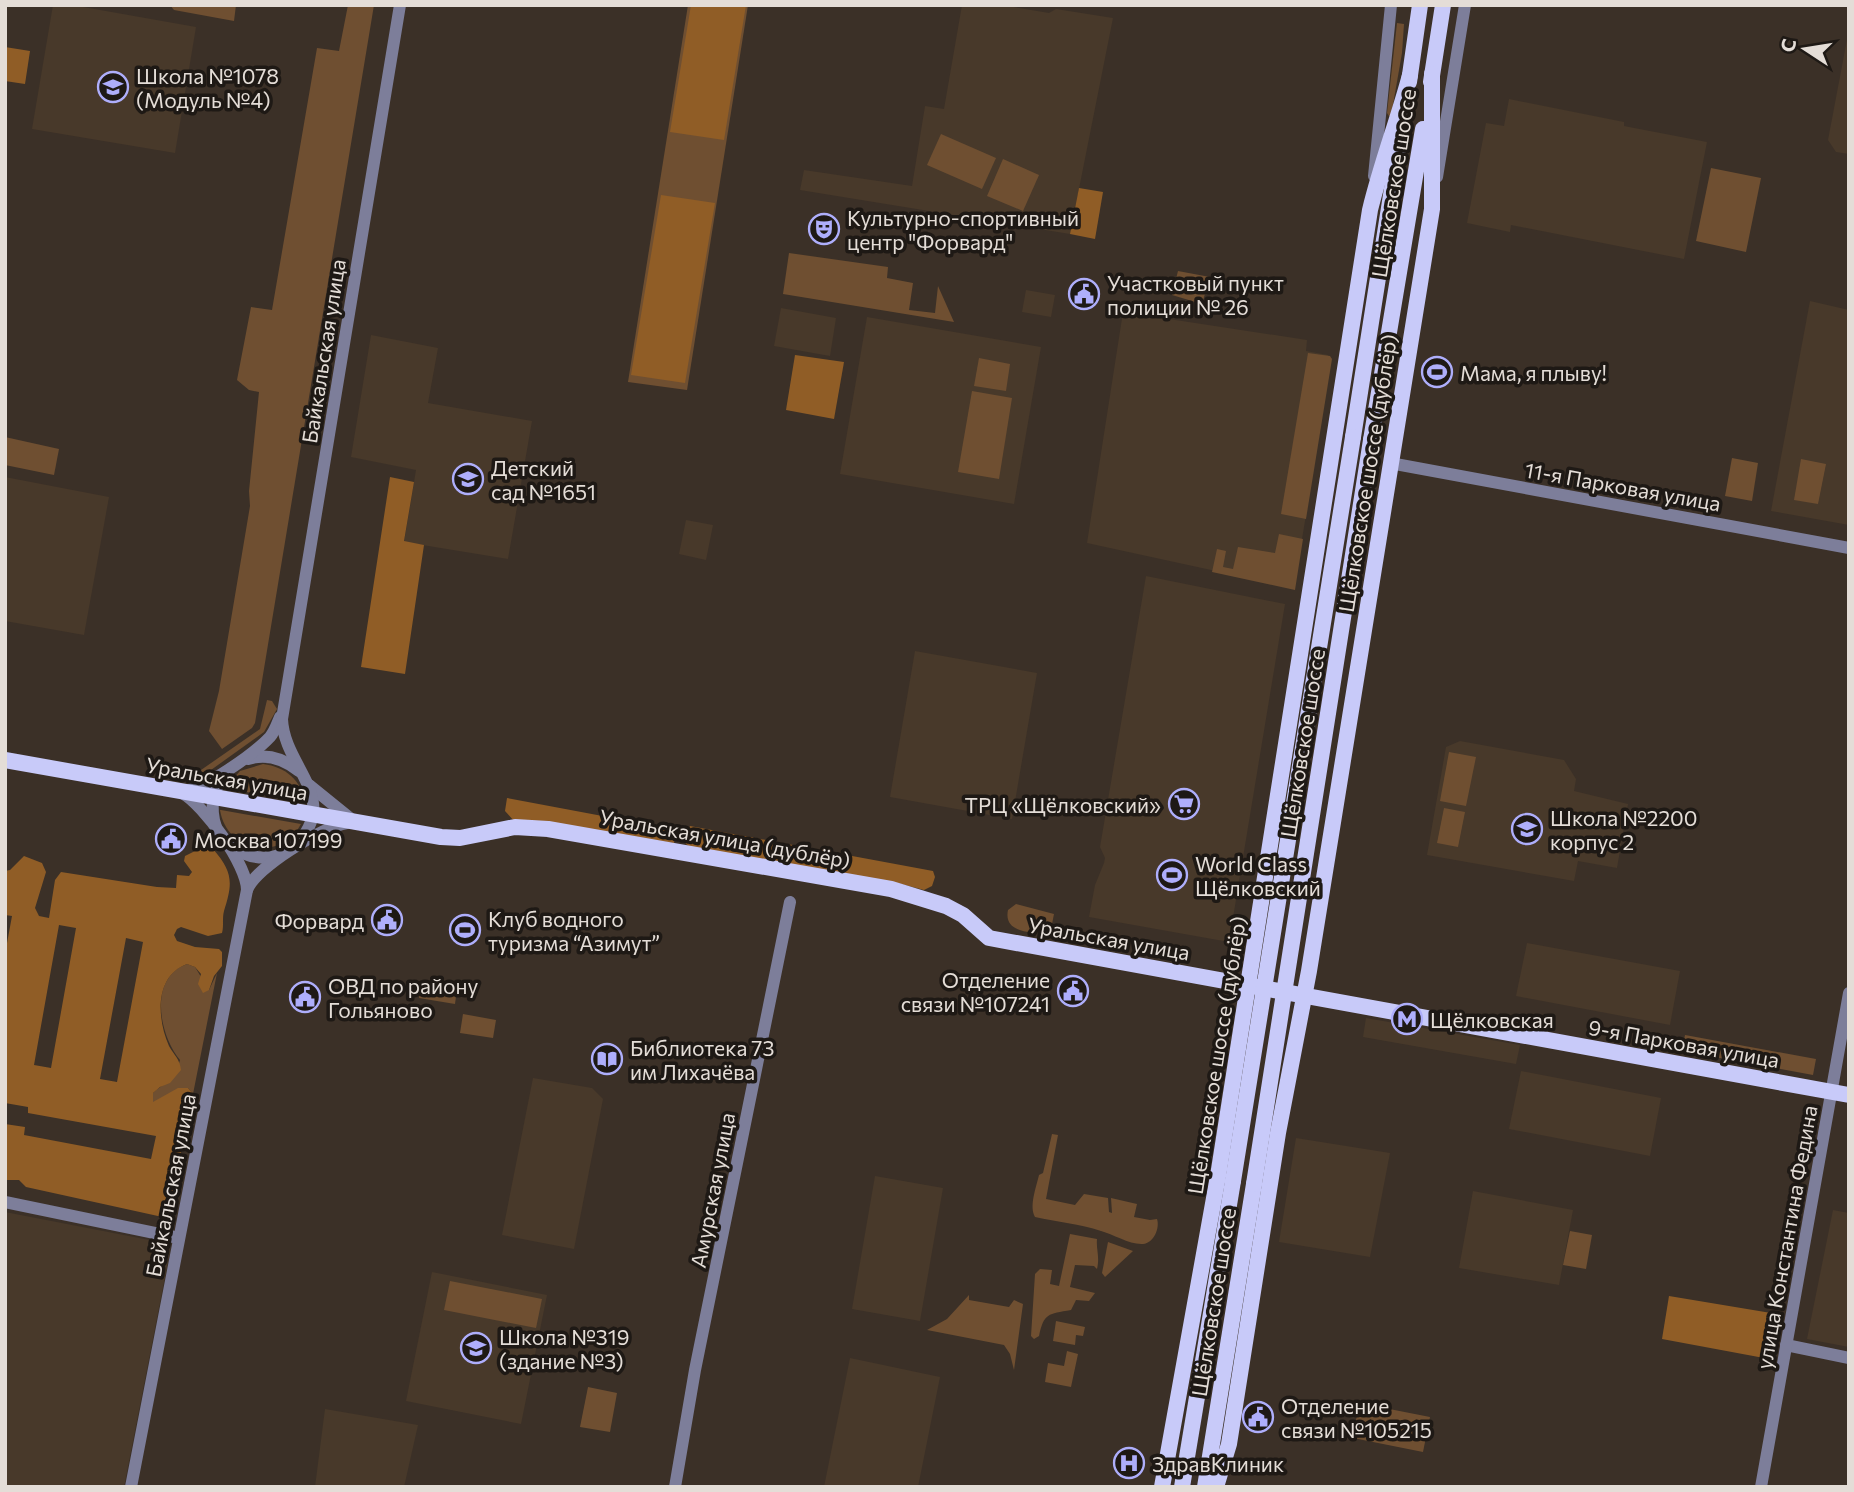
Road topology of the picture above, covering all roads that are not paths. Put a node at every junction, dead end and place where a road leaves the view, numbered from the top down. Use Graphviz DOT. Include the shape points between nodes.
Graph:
graph roads {
  1 [pos="400,5"];
  2 [pos="1391,5"];
  3 [pos="1420,5"];
  4 [pos="1443,5"];
  5 [pos="1465,5"];
  6 [pos="1432,74"];
  7 [pos="1410,75"];
  8 [pos="1370,209"];
  9 [pos="1432,209"];
  10 [pos="1390,463"];
  11 [pos="1849,548"];
  12 [pos="284,703"];
  13 [pos="5,761"];
  14 [pos="239,762"];
  15 [pos="307,782"];
  16 [pos="179,792"];
  17 [pos="213,797"];
  18 [pos="313,815"];
  19 [pos="361,822"];
  20 [pos="441,837"];
  21 [pos="224,840"];
  22 [pos="292,848"];
  23 [pos="247,890"];
  24 [pos="790,902"];
  25 [pos="1261,902"];
  26 [pos="1319,908"];
  27 [pos="989,938"];
  28 [pos="1247,984"];
  29 [pos="1849,993"];
  30 [pos="1304,995"];
  31 [pos="1831,1092"];
  32 [pos="1849,1095"];
  33 [pos="5,1202"];
  34 [pos="179,1238"];
  35 [pos="1786,1345"];
  36 [pos="1849,1358"];
  37 [pos="131,1487"];
  38 [pos="676,1487"];
  39 [pos="1162,1487"];
  40 [pos="1182,1487"];
  41 [pos="1205,1487"];
  42 [pos="1219,1487"];
  43 [pos="1760,1487"];
  1 -- 12 [label="street, Байкальская улица"];
  2 -- 8 [label="street, Щёлковское шоссе (дублёр)"];
  3 -- 7 [label="main road, Щёлковское шоссе"];
  4 -- 6 [label="main road, Щёлковское шоссе"];
  5 -- 9 [label="street, Щёлковское шоссе (дублёр)"];
  6 -- 9 [label="main road"];
  6 -- 41 [label="main road, Щёлковское шоссе, bridge"];
  7 -- 8 [label="main road"];
  7 -- 40 [label="main road, Щёлковское шоссе, bridge"];
  8 -- 25 [label="main road, Щёлковское шоссе (дублёр)"];
  9 -- 10 [label="main road, Щёлковское шоссе (дублёр)"];
  10 -- 11 [label="street, 11-я Парковая улица"];
  10 -- 26 [label="main road, Щёлковское шоссе (дублёр)"];
  12 -- 14 [label="street" via="271,735"];
  12 -- 15 [label="street" via="282,729"];
  13 -- 16 [label="main road, Уральская улица"];
  14 -- 15 [label="street" via="278,758 298,770"];
  14 -- 16 [label="street" via="196,789"];
  14 -- 17 [label="street" via="224,774"];
  15 -- 18 [label="street" via="313,795"];
  15 -- 19 [label="street" via="346,817"];
  16 -- 17 [label="main road, Уральская улица"];
  16 -- 21 [label="street" via="193,800"];
  17 -- 18 [label="main road, Уральская улица"];
  17 -- 21 [label="street" via="212,812"];
  18 -- 19 [label="main road, Уральская улица"];
  18 -- 22 [label="street" via="309,828"];
  19 -- 20 [label="main road, Уральская улица"];
  19 -- 22 [label="street" via="336,825"];
  20 -- 27 [label="main road, Уральская улица (дублёр)" via="460,838 499,828 548,828 891,889 946,906"];
  21 -- 22 [label="street" via="238,852 264,858"];
  21 -- 23 [label="street" via="245,875"];
  22 -- 23 [label="street"];
  23 -- 34 [label="street, Байкальская улица"];
  24 -- 38 [label="street, Амурская улица"];
  25 -- 26 [label="main road" via="1271,928 1289,934 1300,932"];
  25 -- 28 [label="main road, Щёлковское шоссе (дублёр)"];
  26 -- 30 [label="main road, Щёлковское шоссе (дублёр)"];
  27 -- 28 [label="main road, Уральская улица"];
  28 -- 30 [label="main road, Уральская улица"];
  28 -- 39 [label="main road, Щёлковское шоссе (дублёр)" via="1208,1241"];
  29 -- 31 [label="street, улица Константина Федина"];
  30 -- 31 [label="main road, 9-я Парковая улица"];
  30 -- 42 [label="main road, Щёлковское шоссе (дублёр)"];
  31 -- 32 [label="main road, 9-я Парковая улица"];
  31 -- 35 [label="street, улица Константина Федина"];
  33 -- 34 [label="street"];
  34 -- 37 [label="street, Байкальская улица"];
  35 -- 36 [label="street"];
  35 -- 43 [label="street, улица Константина Федина"];
}
